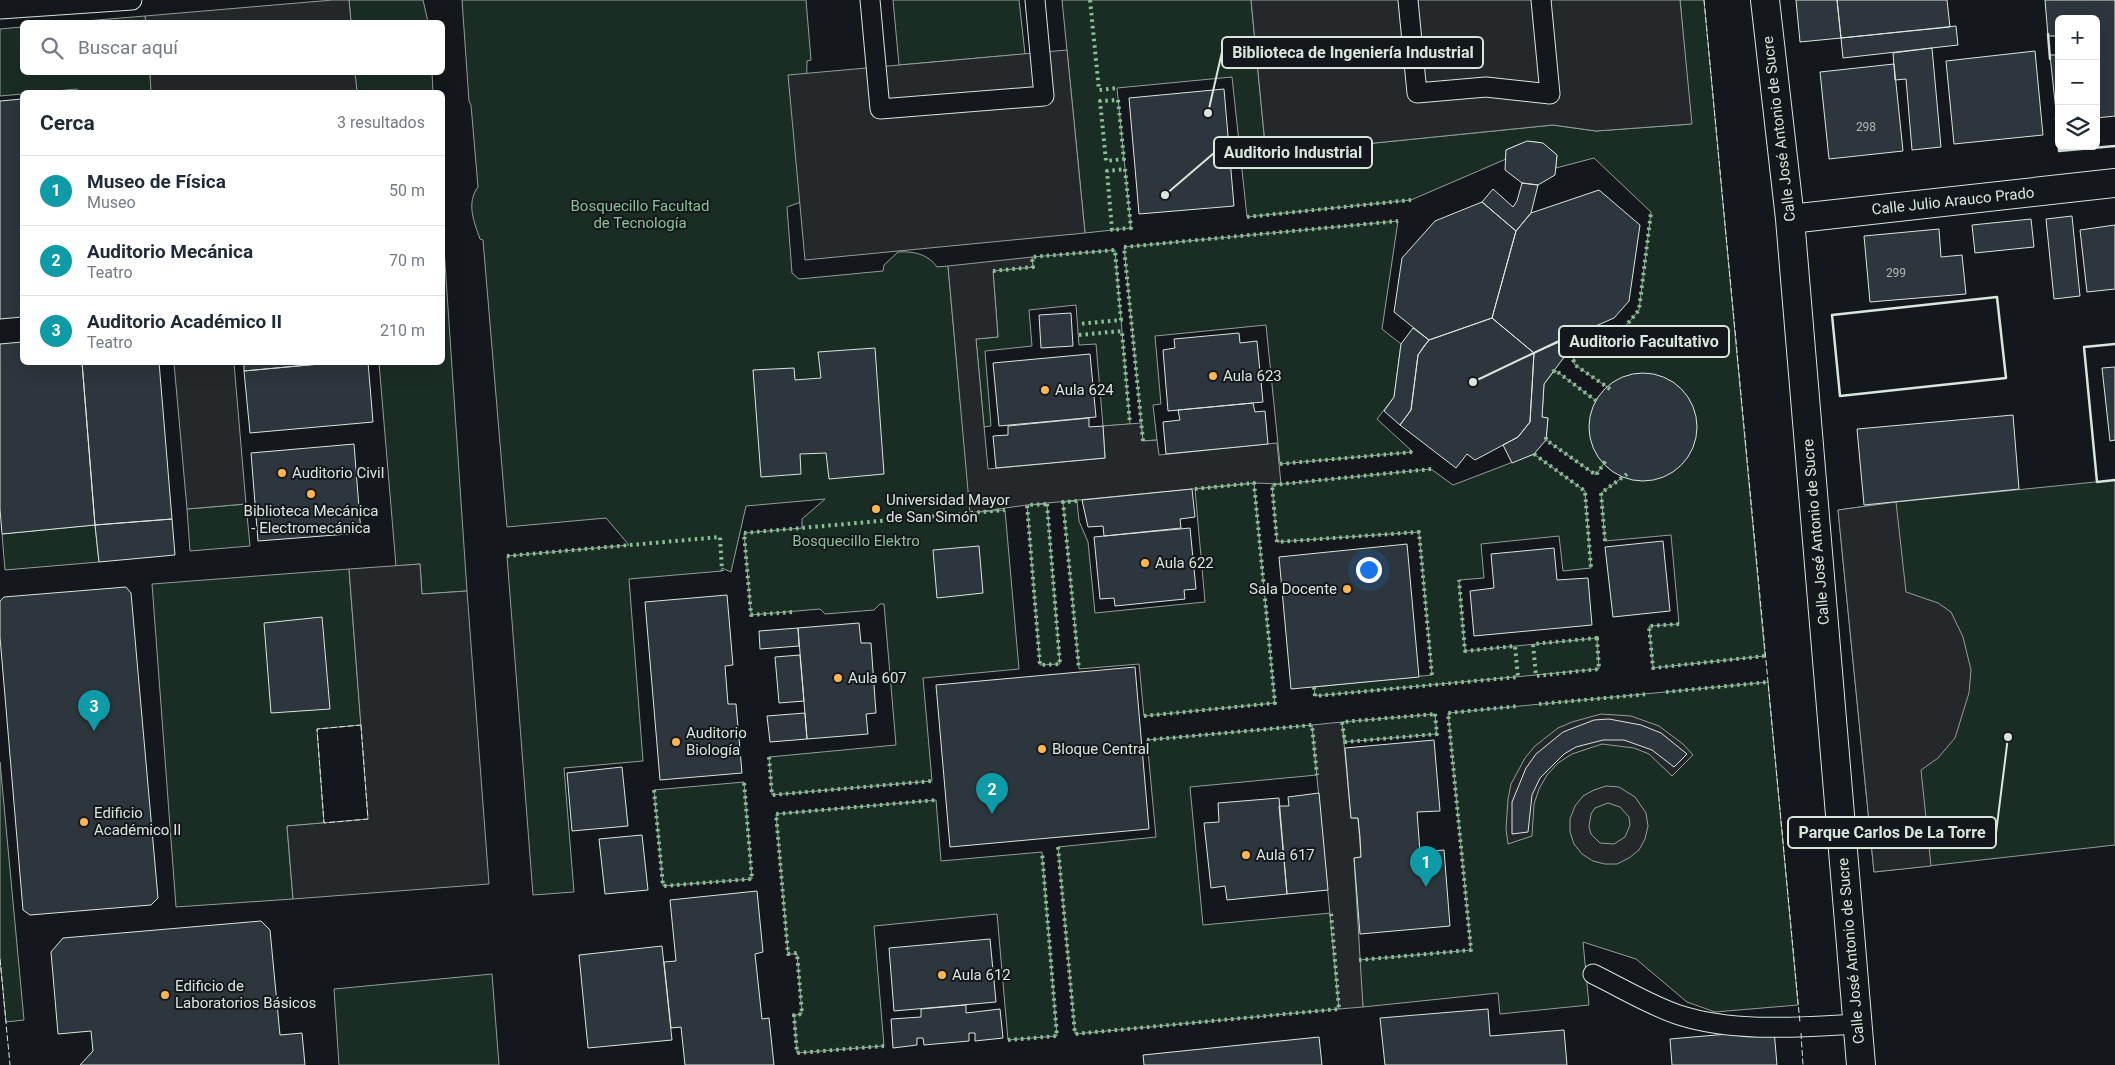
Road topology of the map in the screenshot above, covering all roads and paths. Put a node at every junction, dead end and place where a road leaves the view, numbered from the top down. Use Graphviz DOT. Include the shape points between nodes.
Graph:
graph roads {
  1 [pos="132,0"];
  2 [pos="870,0"];
  3 [pos="1035,0"];
  4 [pos="1408,0"];
  5 [pos="1541,0"];
  6 [pos="1765,0"];
  7 [pos="0,9"];
  8 [pos="2115,183"];
  9 [pos="1790,219"];
  10 [pos="1593,974"];
  11 [pos="1857,1024"];
  12 [pos="1861,1065"];
  1 -- 7 [label="lane"];
  2 -- 3 [label="lane" via="880,109 1044,96"];
  4 -- 5 [label="lane" via="1418,93 1486,87 1550,94"];
  6 -- 9 [label="street, Calle José Antonio de Sucre"];
  8 -- 9 [label="street, Calle Julio Arauco Prado"];
  9 -- 11 [label="street, Calle José Antonio de Sucre"];
  10 -- 11 [label="lane" via="1678,1015 1721,1024 1800,1028"];
  11 -- 12 [label="street, Calle José Antonio de Sucre"];
}
